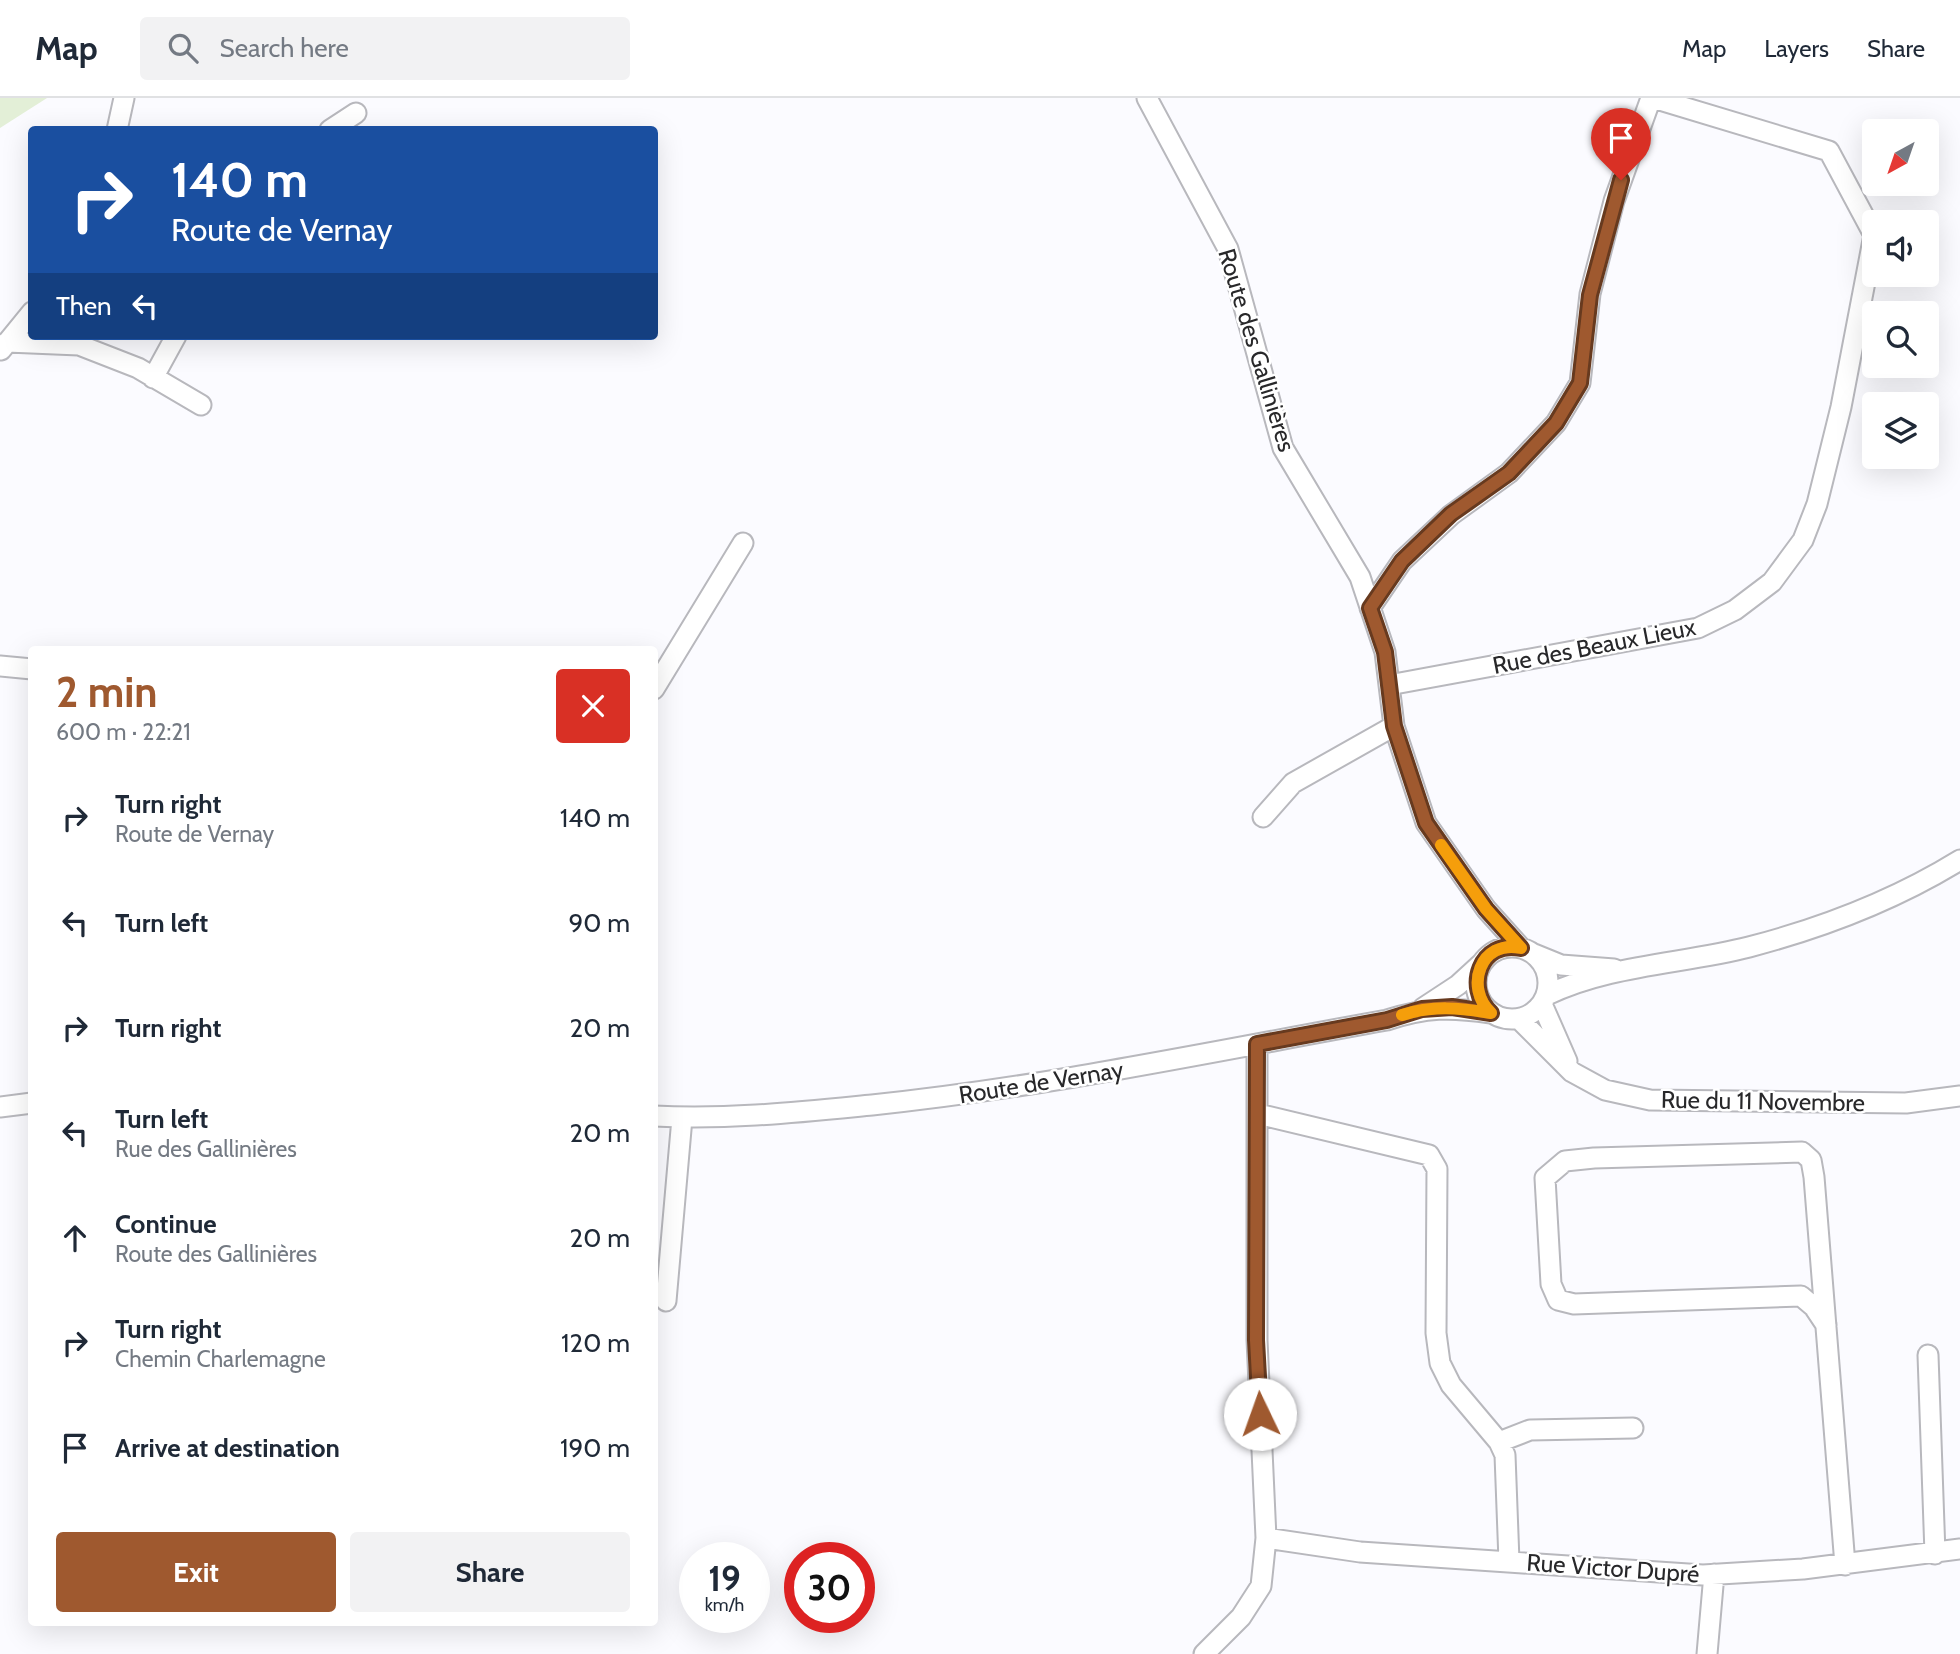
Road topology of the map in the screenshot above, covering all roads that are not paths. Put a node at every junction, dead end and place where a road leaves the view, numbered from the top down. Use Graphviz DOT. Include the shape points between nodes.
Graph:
graph roads {
  1 [pos="124,98"];
  2 [pos="1147,98"];
  3 [pos="1652,98"];
  4 [pos="356,113"];
  5 [pos="118,126"];
  6 [pos="336,126"];
  7 [pos="28,317"];
  8 [pos="174,340"];
  9 [pos="3,347"];
  10 [pos="153,377"];
  11 [pos="201,405"];
  12 [pos="743,543"];
  13 [pos="1370,608"];
  14 [pos="0,666"];
  15 [pos="28,669"];
  16 [pos="658,683"];
  17 [pos="1389,685"];
  18 [pos="1394,726"];
  19 [pos="1263,817"];
  20 [pos="1960,860"];
  21 [pos="1486,909"];
  22 [pos="1527,951"];
  23 [pos="1485,959"];
  24 [pos="1629,970"];
  25 [pos="1544,1000"];
  26 [pos="1422,1009"];
  27 [pos="1491,1013"];
  28 [pos="1519,1019"];
  29 [pos="1257,1044"];
  30 [pos="1572,1072"];
  31 [pos="1960,1096"];
  32 [pos="28,1104"];
  33 [pos="0,1107"];
  34 [pos="1258,1114"];
  35 [pos="658,1116"];
  36 [pos="682,1118"];
  37 [pos="666,1301"];
  38 [pos="1826,1325"];
  39 [pos="1928,1355"];
  40 [pos="1633,1428"];
  41 [pos="1499,1442"];
  42 [pos="1266,1538"];
  43 [pos="1960,1549"];
  44 [pos="1934,1554"];
  45 [pos="1509,1561"];
  46 [pos="1845,1565"];
  47 [pos="1714,1574"];
  48 [pos="1208,1652"];
  49 [pos="1707,1654"];
  1 -- 5 [label="street"];
  2 -- 13 [label="street, Route des Gallinières" via="1228,249 1283,448 1360,577"];
  3 -- 13 [label="street" via="1614,201 1590,295 1580,383 1556,423 1509,473 1451,514 1402,561"];
  3 -- 17 [label="street, Rue des Beaux Lieux" via="1829,151 1874,235 1841,407 1817,504 1803,540 1772,582 1735,610 1698,628"];
  4 -- 6 [label="street"];
  7 -- 9 [label="street"];
  8 -- 10 [label="street"];
  9 -- 10 [label="street" via="79,345"];
  10 -- 11 [label="street"];
  12 -- 16 [label="street"];
  13 -- 17 [label="street, Route des Gallinières" via="1385,652"];
  14 -- 15 [label="street"];
  17 -- 18 [label="street, Route des Gallinières"];
  18 -- 19 [label="street" via="1293,783"];
  18 -- 21 [label="street, Route des Gallinières" via="1426,823"];
  20 -- 24 [label="street" via="1849,916 1748,947"];
  21 -- 22 [label="street, Route des Gallinières"];
  21 -- 23 [label="street"];
  22 -- 23 [label="street" via="1506,948"];
  22 -- 24 [label="street" via="1561,965"];
  22 -- 25 [label="street" via="1547,972"];
  23 -- 26 [label="street, Route de Vernay" via="1458,985"];
  23 -- 27 [label="street" via="1476,984"];
  24 -- 25 [label="street" via="1565,986"];
  25 -- 28 [label="street" via="1528,1017"];
  25 -- 30 [label="street"];
  26 -- 27 [label="street, Route de Vernay" via="1452,1007"];
  26 -- 29 [label="street, Route de Vernay"];
  27 -- 28 [label="street"];
  28 -- 30 [label="street, Rue du 11 Novembre"];
  29 -- 34 [label="street"];
  29 -- 36 [label="street, Route de Vernay" via="955,1096 785,1114"];
  30 -- 31 [label="street, Rue du 11 Novembre" via="1605,1090 1650,1100 1906,1103"];
  32 -- 33 [label="street"];
  34 -- 41 [label="street" via="1429,1155 1437,1168 1436,1333 1440,1363 1451,1385"];
  34 -- 42 [label="street" via="1256,1340"];
  35 -- 36 [label="street, Route de Vernay"];
  36 -- 37 [label="street"];
  38 -- 38 [label="street" via="1814,1177 1811,1160 1802,1152 1584,1159 1565,1161 1545,1178 1551,1284 1558,1300 1574,1304 1801,1296"];
  38 -- 46 [label="street"];
  39 -- 44 [label="street"];
  40 -- 41 [label="street" via="1530,1430"];
  41 -- 45 [label="street" via="1505,1455"];
  42 -- 45 [label="street, Rue Victor Dupré" via="1360,1552"];
  42 -- 48 [label="street" via="1261,1586 1241,1617"];
  43 -- 44 [label="street, Rue Victor Dupré"];
  44 -- 46 [label="street, Rue Victor Dupré"];
  45 -- 47 [label="street, Rue Victor Dupré"];
  46 -- 47 [label="street, Rue Victor Dupré"];
  47 -- 49 [label="street"];
}
